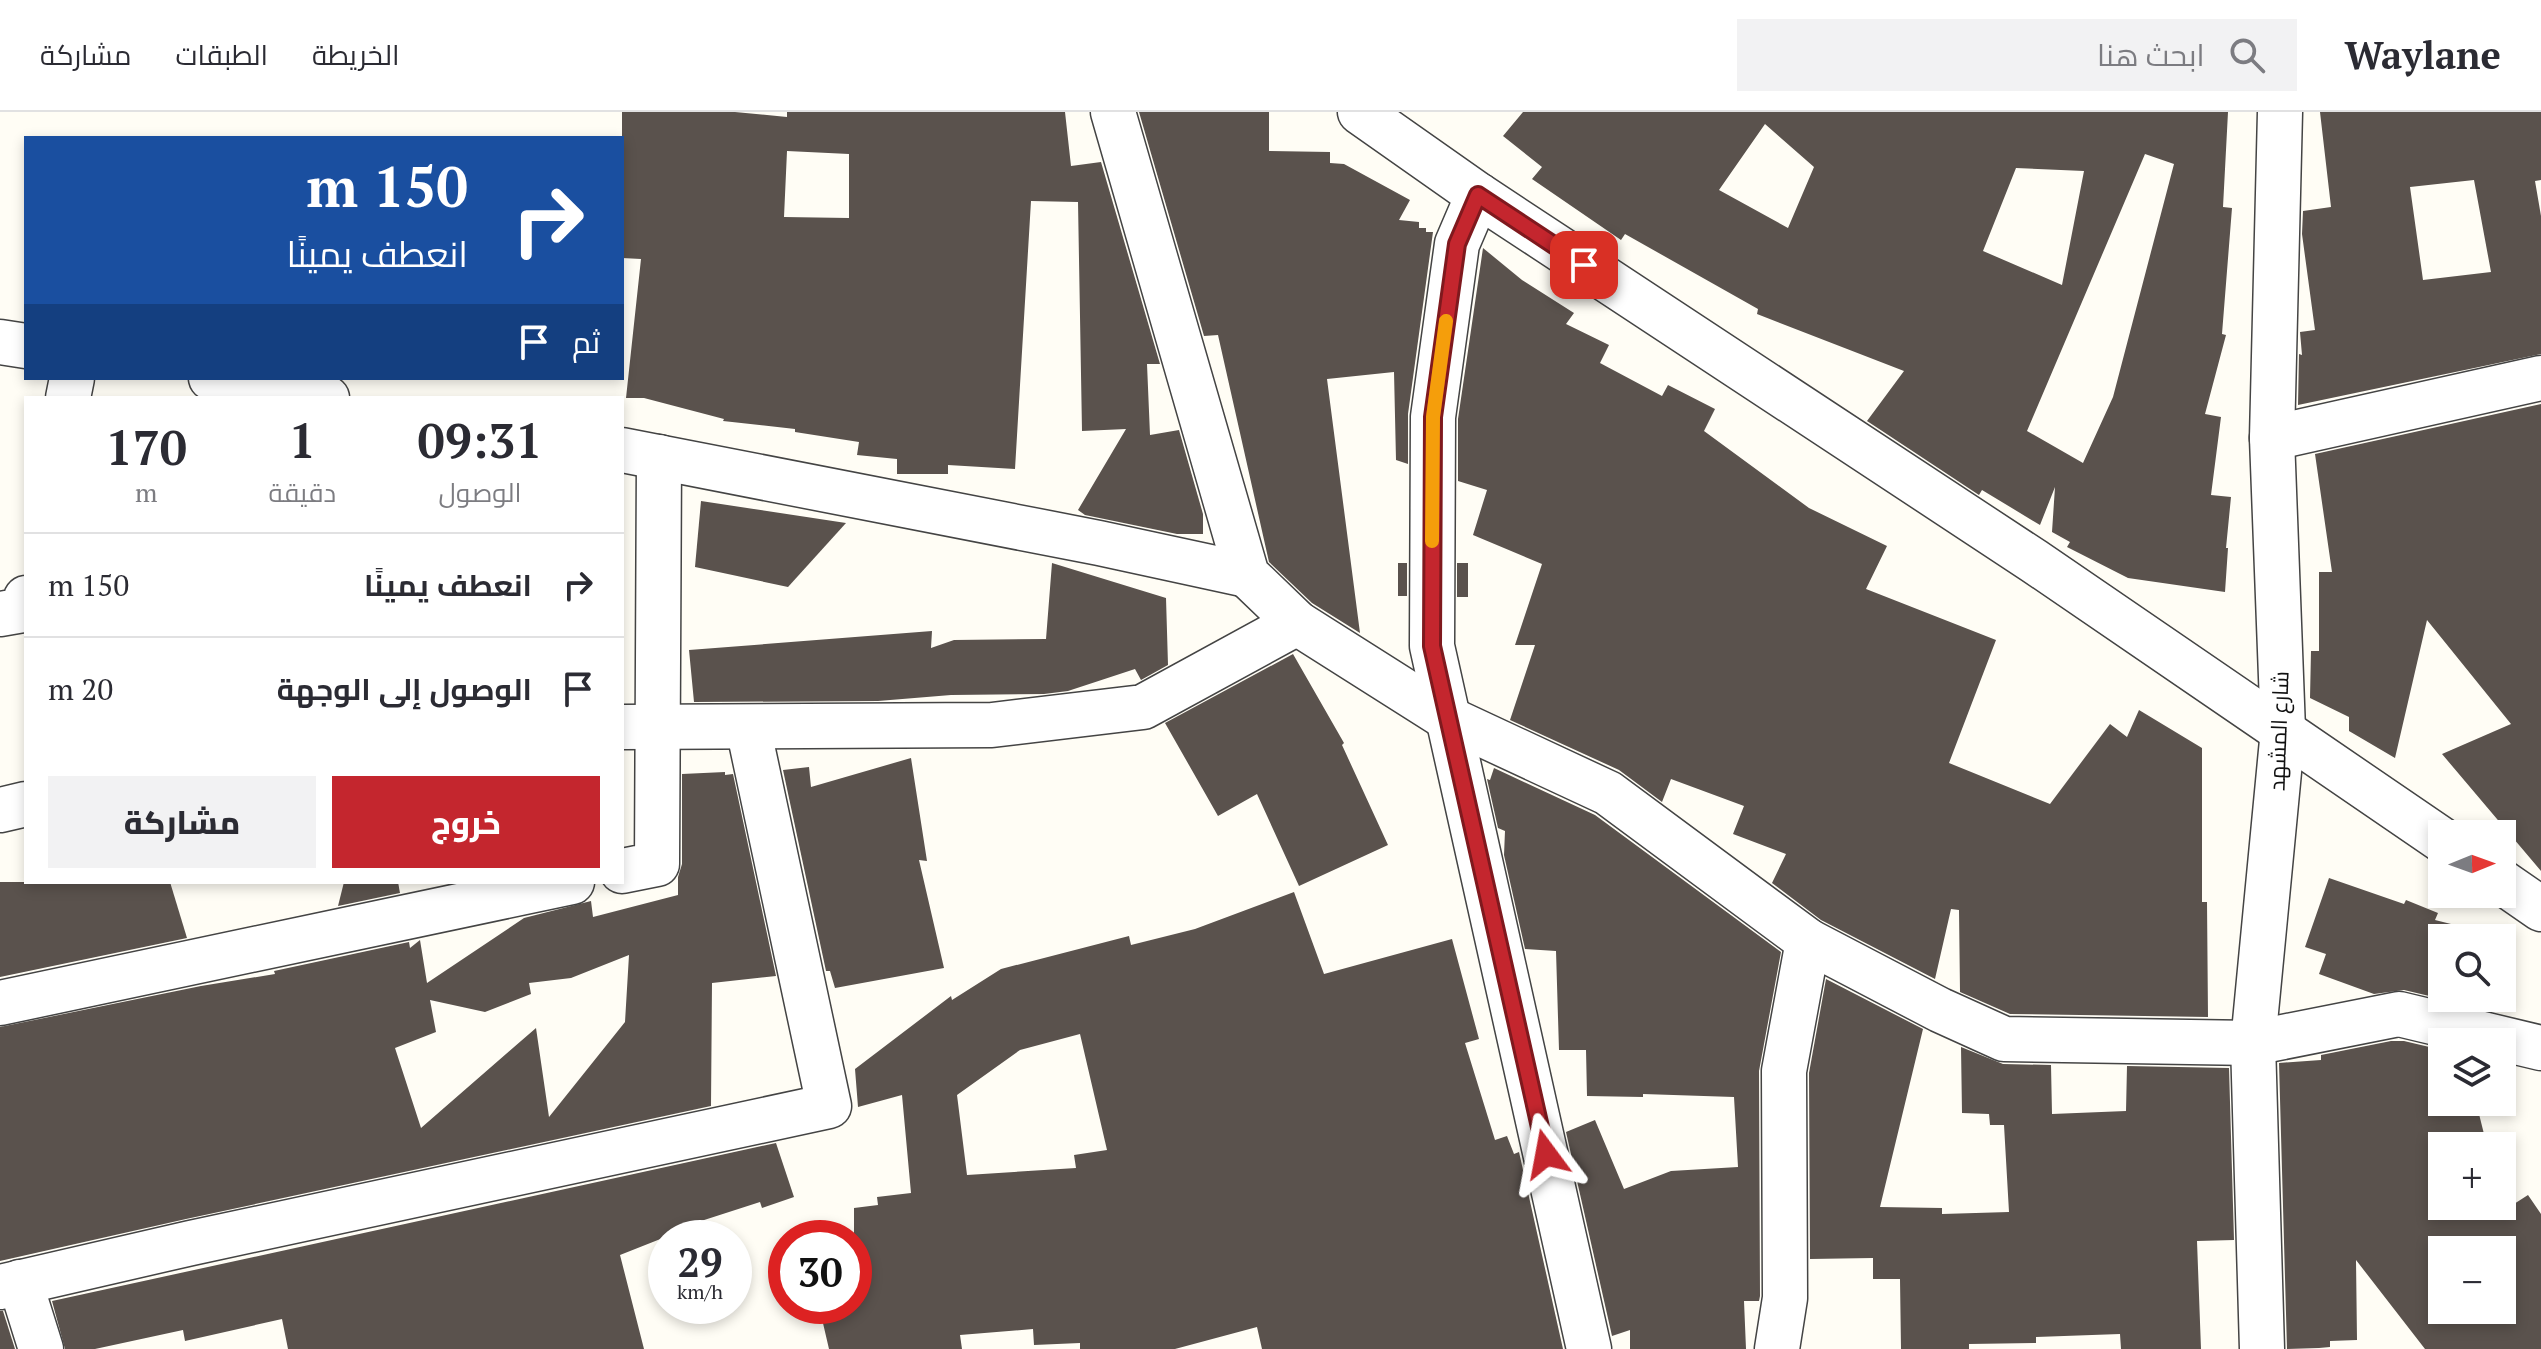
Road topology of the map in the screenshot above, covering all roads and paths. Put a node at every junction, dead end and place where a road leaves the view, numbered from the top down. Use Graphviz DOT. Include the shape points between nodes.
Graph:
graph roads {
  1 [pos="1113,112"];
  2 [pos="1360,112"];
  3 [pos="2280,112"];
  4 [pos="1478,195"];
  5 [pos="0,342"];
  6 [pos="24,346"];
  7 [pos="2541,378"];
  8 [pos="223,380"];
  9 [pos="315,396"];
  10 [pos="2272,438"];
  11 [pos="641,454"];
  12 [pos="1247,575"];
  13 [pos="1297,623"];
  14 [pos="1447,718"];
  15 [pos="640,727"];
  16 [pos="748,727"];
  17 [pos="2283,730"];
  18 [pos="24,804"];
  19 [pos="0,810"];
  20 [pos="2428,830"];
  21 [pos="624,871"];
  22 [pos="563,884"];
  23 [pos="2516,892"];
  24 [pos="2541,909"];
  25 [pos="1808,941"];
  26 [pos="0,1003"];
  27 [pos="2253,1043"];
  28 [pos="2541,1048"];
  29 [pos="10,1284"];
  30 [pos="41,1349"];
  31 [pos="1589,1349"];
  32 [pos="1777,1349"];
  33 [pos="2262,1349"];
  1 -- 12 [label="street"];
  2 -- 4 [label="street"];
  3 -- 10 [label="street, شارع المشهد"];
  4 -- 14 [label="street" via="1457,244 1433,417 1432,646"];
  4 -- 17 [label="street"];
  5 -- 6 [label="street"];
  7 -- 10 [label="street"];
  8 -- 9 [label="street"];
  10 -- 17 [label="street, شارع المشهد"];
  11 -- 12 [label="street"];
  11 -- 15 [label="street"];
  12 -- 13 [label="street"];
  13 -- 14 [label="street"];
  13 -- 16 [label="street" via="1143,707 992,725"];
  14 -- 25 [label="street" via="1608,793"];
  14 -- 31 [label="street"];
  15 -- 16 [label="street"];
  15 -- 21 [label="street" via="657,864"];
  16 -- 29 [label="street" via="829,1106"];
  17 -- 20 [label="street"];
  17 -- 27 [label="street, شارع المشهد"];
  18 -- 19 [label="street"];
  22 -- 26 [label="street"];
  23 -- 24 [label="street"];
  25 -- 27 [label="street" via="2004,1039"];
  25 -- 32 [label="street" via="1784,1071 1785,1298"];
  27 -- 28 [label="street" via="2399,1014"];
  27 -- 33 [label="street, شارع المشهد"];
  29 -- 30 [label="street"];
}
